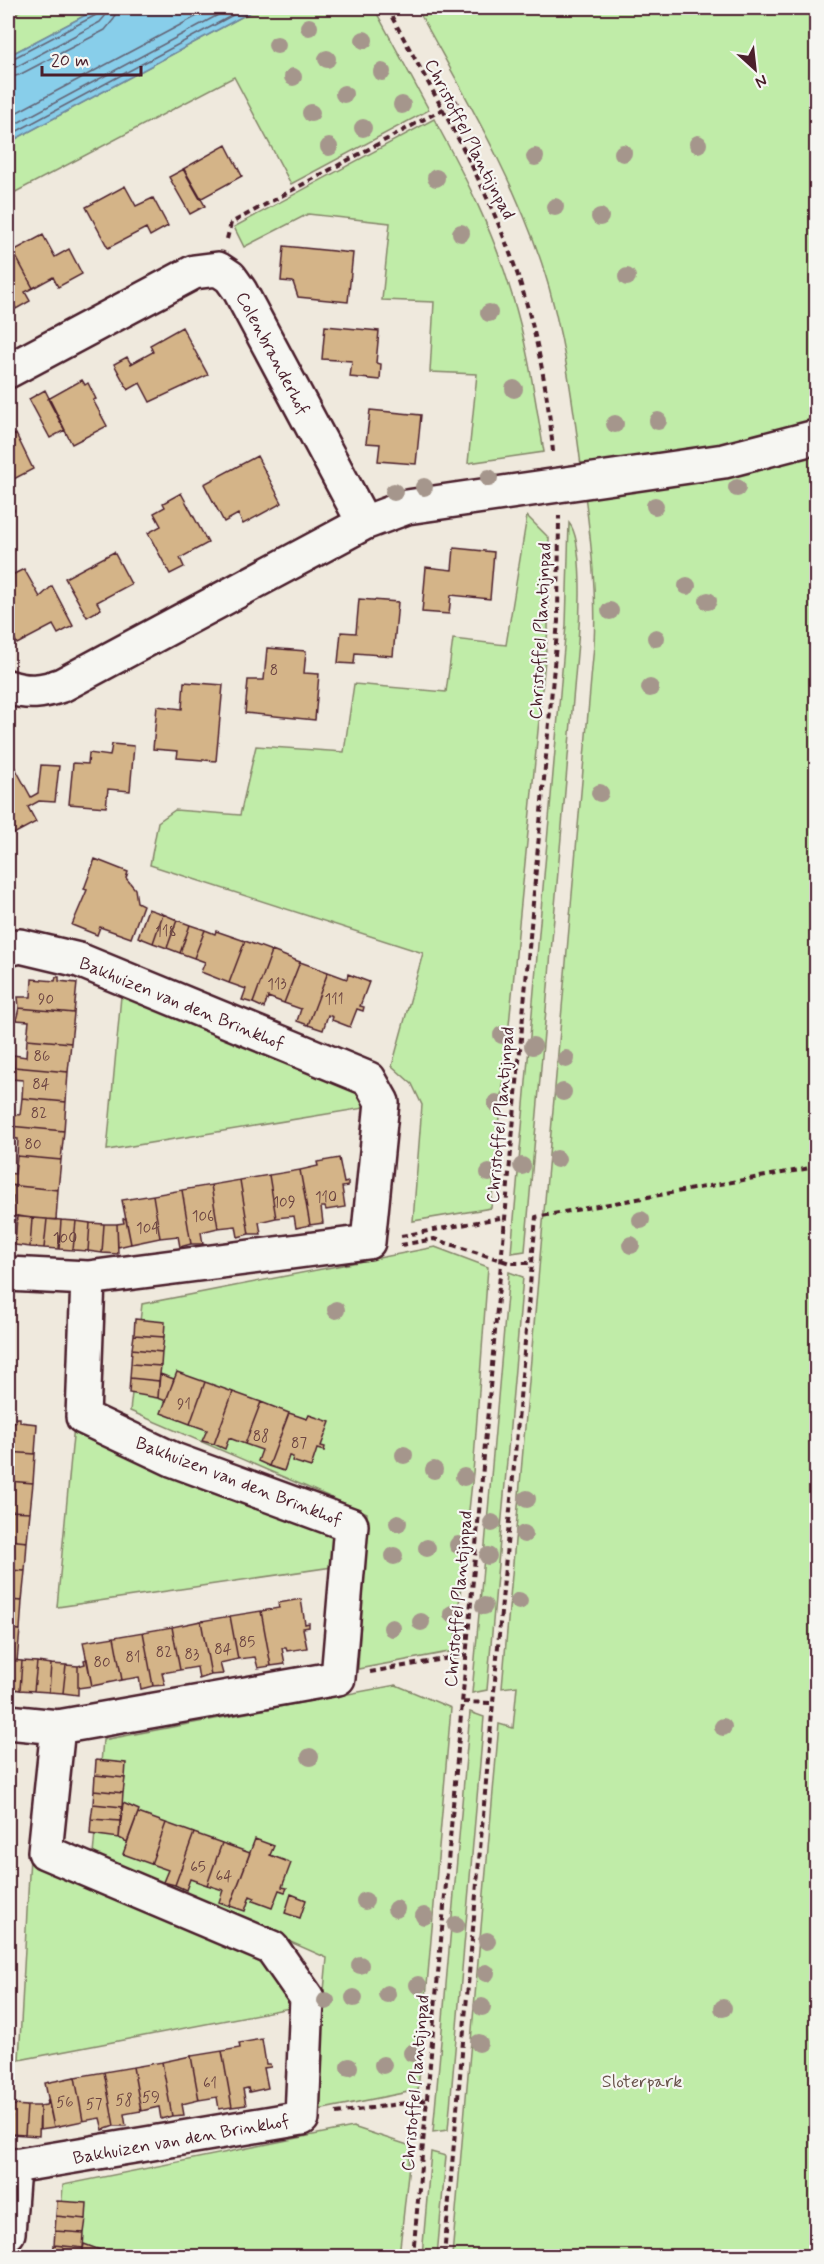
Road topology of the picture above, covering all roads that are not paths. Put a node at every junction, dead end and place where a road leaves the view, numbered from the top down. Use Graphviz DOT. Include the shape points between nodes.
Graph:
graph roads {
  1 [pos="8,371"];
  2 [pos="816,436"];
  3 [pos="364,523"];
  4 [pos="8,687"];
  5 [pos="8,949"];
  6 [pos="8,1274"];
  7 [pos="88,1278"];
  8 [pos="8,1722"];
  9 [pos="58,1727"];
  10 [pos="10,2167"];
  11 [pos="8,2232"];
  1 -- 3 [label="street, Colenbranderhof" via="194,272 218,269 240,291"];
  2 -- 3 [label="street" via="724,461 407,507"];
  3 -- 4 [label="street" via="62,686 39,693"];
  5 -- 7 [label="street, Bakhuizen van den Brinkhof" via="20,946 79,960 369,1078 382,1102 368,1242"];
  6 -- 7 [label="street"];
  7 -- 9 [label="street, Bakhuizen van den Brinkhof" via="83,1417 174,1460 351,1525 338,1678"];
  8 -- 9 [label="street"];
  9 -- 10 [label="street, Bakhuizen van den Brinkhof" via="45,1852 272,1948 307,1998 302,2118"];
  10 -- 11 [label="street, Bakhuizen van den Brinkhof"];
}
